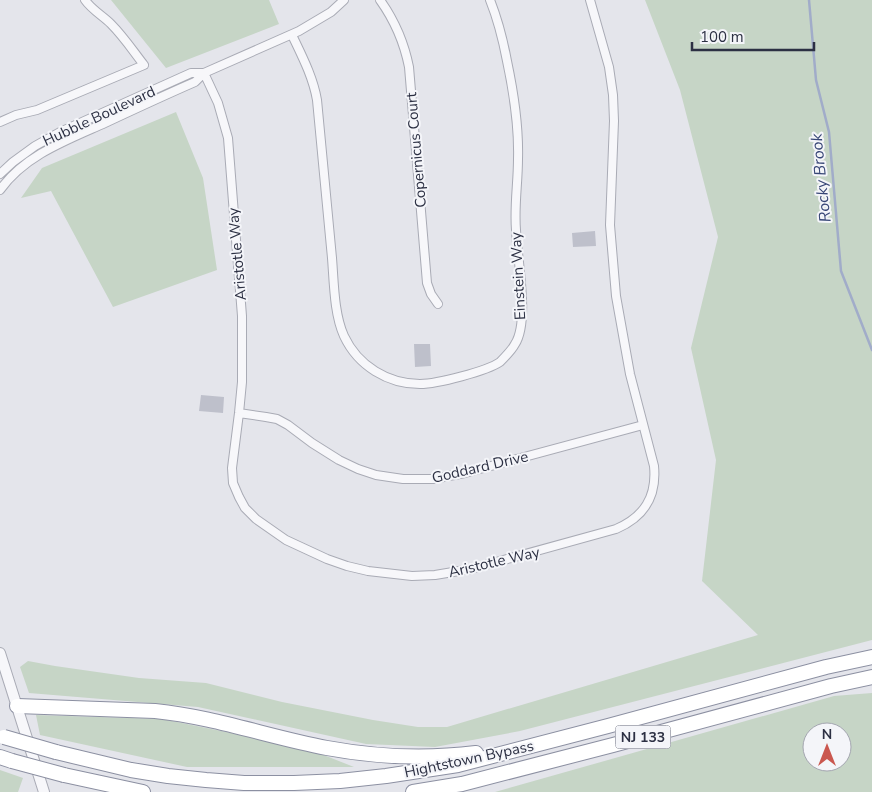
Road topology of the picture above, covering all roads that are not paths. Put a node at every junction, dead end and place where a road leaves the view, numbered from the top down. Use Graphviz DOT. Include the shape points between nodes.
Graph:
graph roads {
  1 [pos="85,0"];
  2 [pos="344,0"];
  3 [pos="380,0"];
  4 [pos="490,0"];
  5 [pos="590,0"];
  6 [pos="292,34"];
  7 [pos="204,73"];
  8 [pos="0,122"];
  9 [pos="0,174"];
  10 [pos="2,187"];
  11 [pos="438,304"];
  12 [pos="239,413"];
  13 [pos="644,425"];
  14 [pos="0,652"];
  15 [pos="872,657"];
  16 [pos="872,677"];
  17 [pos="17,706"];
  18 [pos="2,737"];
  19 [pos="541,743"];
  20 [pos="613,745"];
  21 [pos="6,759"];
  22 [pos="44,792"];
  23 [pos="143,792"];
  24 [pos="413,792"];
  25 [pos="467,792"];
  1 -- 8 [label="street" via="125,39 144,65"];
  2 -- 6 [label="street, Hubble Boulevard" via="331,12"];
  3 -- 11 [label="street, Copernicus Court" via="400,33 406,52 427,283"];
  4 -- 6 [label="street, Einstein Way" via="501,32 517,118 515,220 523,317 516,343 500,362 480,371 432,383 401,382 378,373 352,351 344,336 336,304 315,88"];
  5 -- 13 [label="street, Aristotle Way" via="609,67 613,95 610,225 616,296 630,374"];
  6 -- 7 [label="street, Hubble Boulevard"];
  7 -- 9 [label="street, Hubble Boulevard" via="191,74 60,132 34,146"];
  7 -- 10 [label="street, Hubble Boulevard" via="195,82 48,149 23,166"];
  7 -- 12 [label="street, Aristotle Way" via="218,103 228,138 242,316"];
  12 -- 13 [label="street, Goddard Drive" via="277,419 351,466 376,475 403,479 434,479 457,474"];
  12 -- 13 [label="street, Aristotle Way" via="233,483 245,508 256,519 286,540 327,559 368,571 412,576 471,569 628,524 647,505 655,482"];
  14 -- 17 [label="street"];
  15 -- 19 [label="highway, Hightstown Bypass / NJ 133"];
  16 -- 20 [label="highway, Hightstown Bypass / NJ 133"];
  17 -- 19 [label="highway" via="155,711 200,718 327,748 374,754 441,756 508,750"];
  17 -- 22 [label="street"];
  18 -- 19 [label="highway, Hightstown Bypass / NJ 133, bridge" via="131,770 168,776 294,783 432,770"];
  20 -- 24 [label="highway, Hightstown Bypass / NJ 133" via="462,784"];
  20 -- 25 [label="highway"];
  21 -- 23 [label="highway, bridge"];
}
